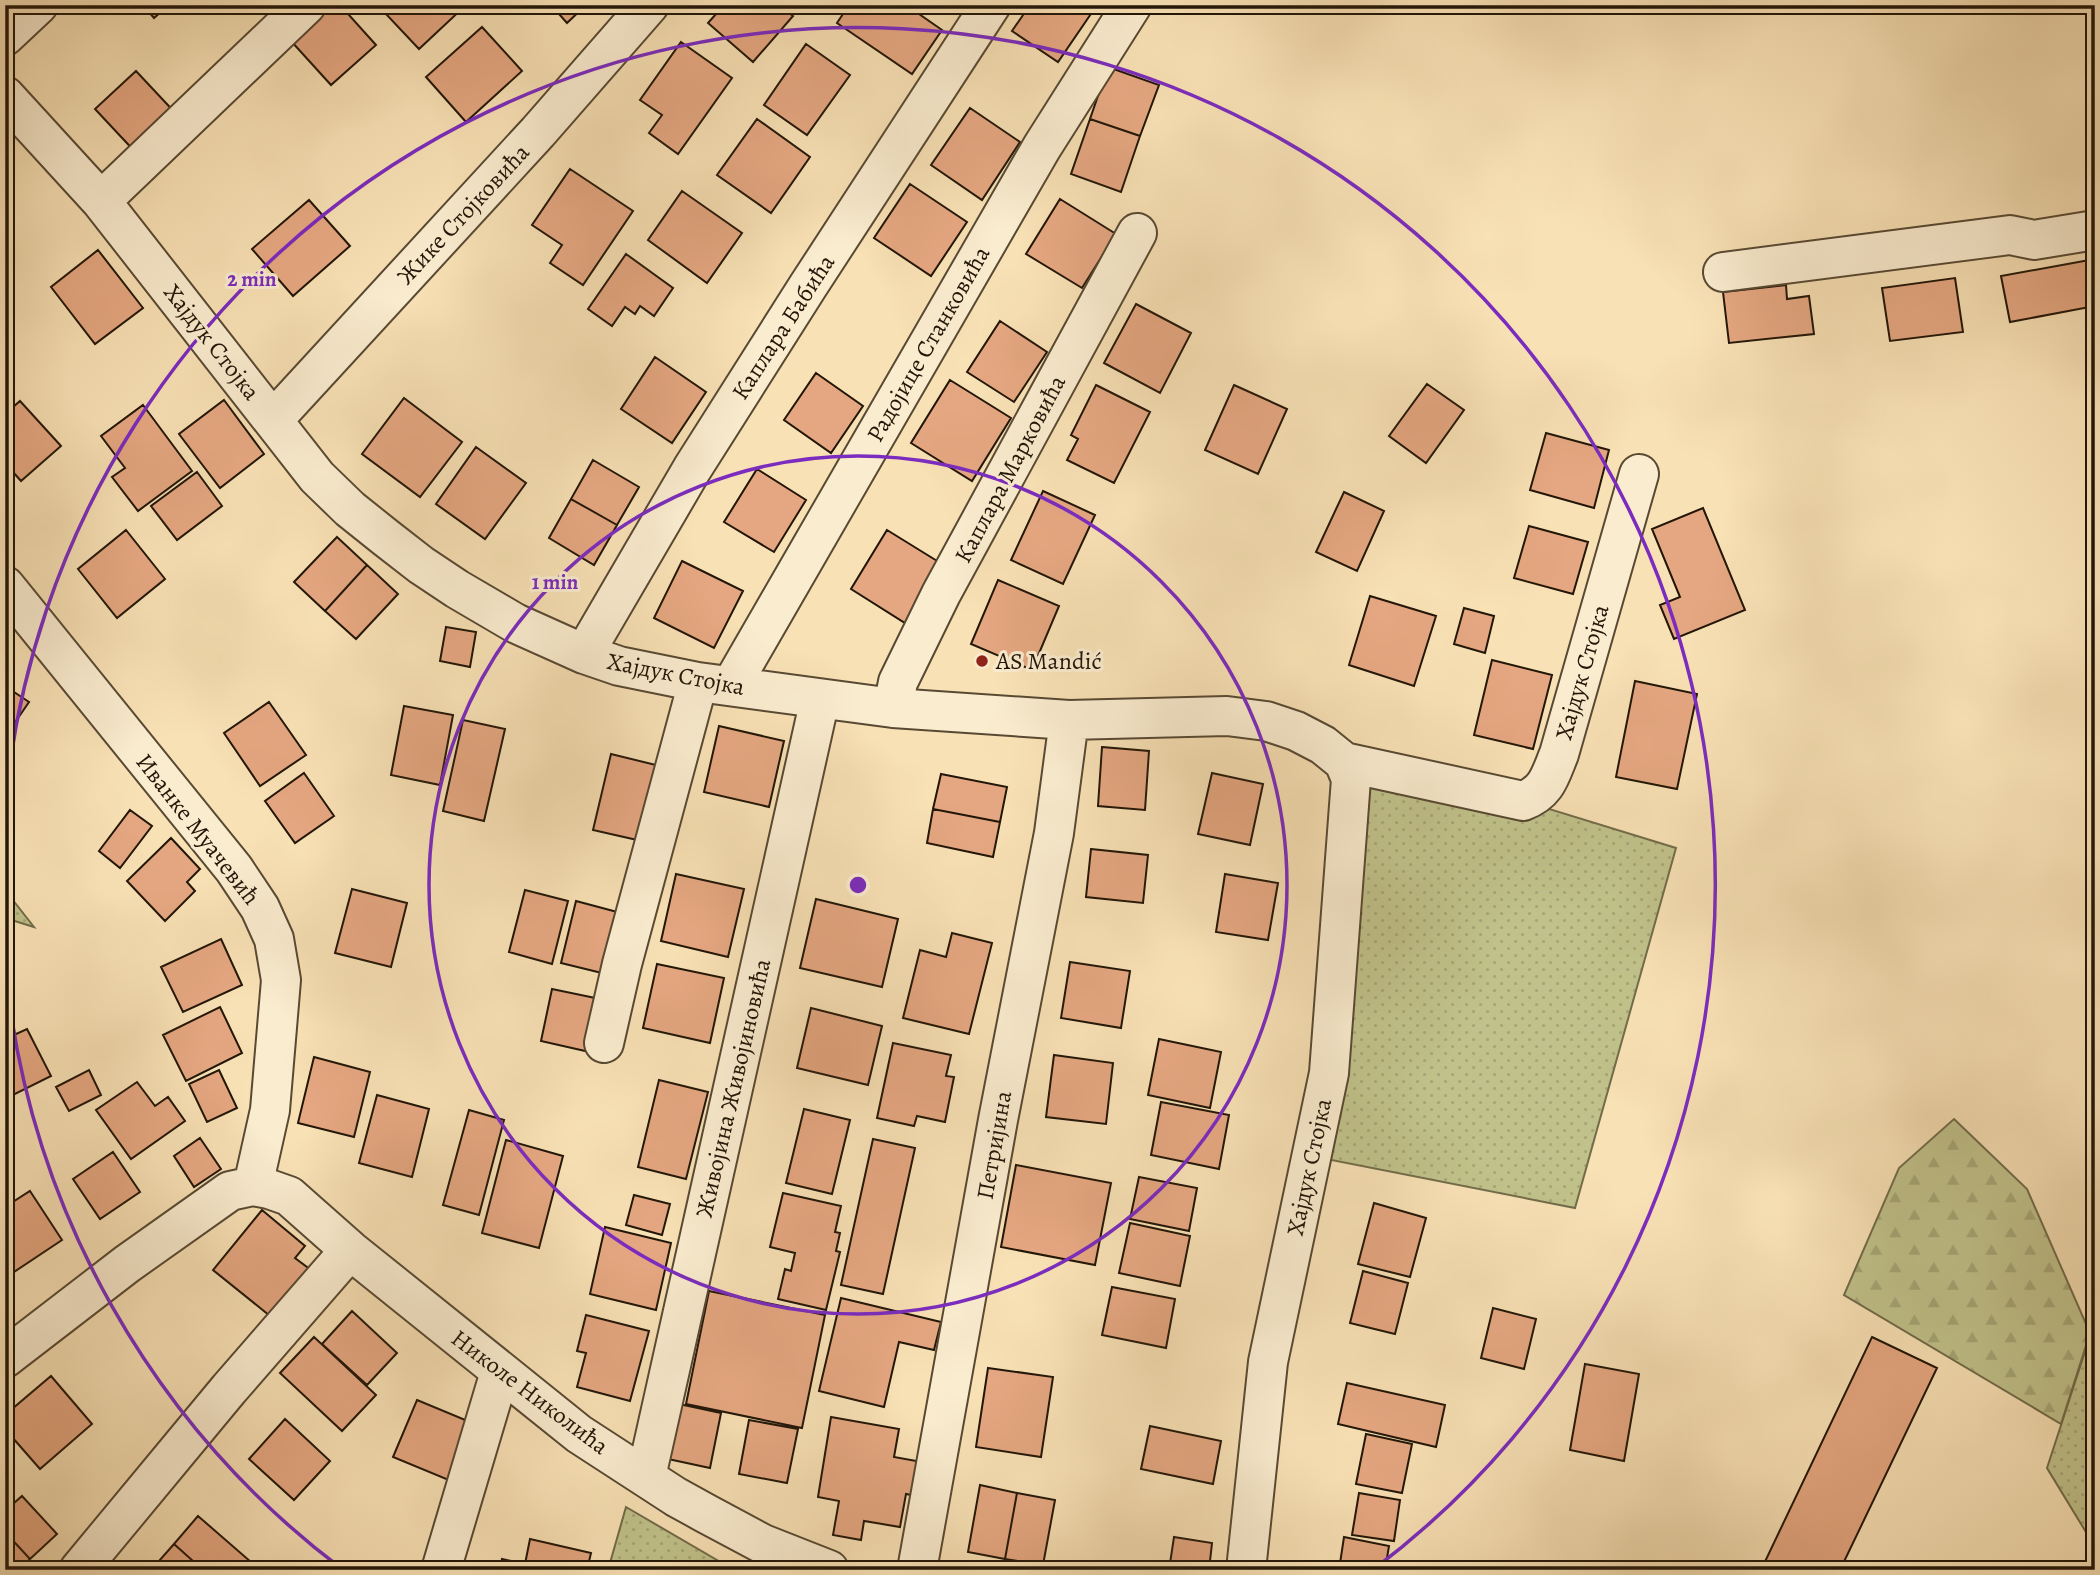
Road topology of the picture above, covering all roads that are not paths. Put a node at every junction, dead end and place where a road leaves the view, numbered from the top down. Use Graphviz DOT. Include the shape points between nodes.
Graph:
graph roads {
  1 [pos="38,5"];
  2 [pos="306,5"];
  3 [pos="649,5"];
  4 [pos="991,5"];
  5 [pos="1132,5"];
  6 [pos="5,36"];
  7 [pos="5,96"];
  8 [pos="101,201"];
  9 [pos="2095,230"];
  10 [pos="1137,233"];
  11 [pos="1723,272"];
  12 [pos="273,420"];
  13 [pos="1639,474"];
  14 [pos="5,586"];
  15 [pos="584,654"];
  16 [pos="714,684"];
  17 [pos="820,699"];
  18 [pos="893,708"];
  19 [pos="1069,720"];
  20 [pos="1344,762"];
  21 [pos="604,1043"];
  22 [pos="253,1186"];
  23 [pos="350,1250"];
  24 [pos="5,1358"];
  25 [pos="500,1372"];
  26 [pos="646,1477"];
  27 [pos="79,1570"];
  28 [pos="441,1570"];
  29 [pos="829,1570"];
  30 [pos="918,1570"];
  31 [pos="1246,1570"];
  1 -- 6 [label="street"];
  2 -- 8 [label="street"];
  3 -- 12 [label="street, Жике Стојковића"];
  4 -- 15 [label="street, Каплара Бабића" via="692,469"];
  5 -- 16 [label="street, Радојице Станковића"];
  7 -- 8 [label="street, Хајдук Стојка"];
  8 -- 12 [label="street, Хајдук Стојка"];
  9 -- 11 [label="street" via="2034,240 2010,235"];
  10 -- 18 [label="street, Каплара Марковића" via="940,594 898,682"];
  12 -- 15 [label="street, Хајдук Стојка" via="317,477 421,565 515,623"];
  13 -- 20 [label="street, Хајдук Стојка" via="1559,754 1538,795 1523,801"];
  14 -- 22 [label="street, Иванке Муачевић" via="234,869 274,939 281,980 270,1110"];
  15 -- 16 [label="street, Хајдук Стојка" via="619,666"];
  16 -- 17 [label="street, Хајдук Стојка"];
  16 -- 21 [label="street, Радојице Станковића" via="622,964"];
  17 -- 18 [label="street, Хајдук Стојка"];
  17 -- 26 [label="street, Живојина Живојиновића"];
  18 -- 19 [label="street, Хајдук Стојка"];
  19 -- 20 [label="street, Хајдук Стојка" via="1227,716 1266,721 1323,745"];
  19 -- 30 [label="street, Петријина" via="1054,833"];
  20 -- 31 [label="street, Хајдук Стојка" via="1351,779 1329,1073 1268,1362"];
  22 -- 23 [label="street, Николе Николића" via="289,1196"];
  22 -- 24 [label="street" via="222,1196"];
  23 -- 25 [label="street, Николе Николића"];
  23 -- 27 [label="street"];
  25 -- 26 [label="street, Николе Николића" via="579,1434"];
  25 -- 28 [label="street"];
  26 -- 29 [label="street, Николе Николића" via="763,1544"];
}
